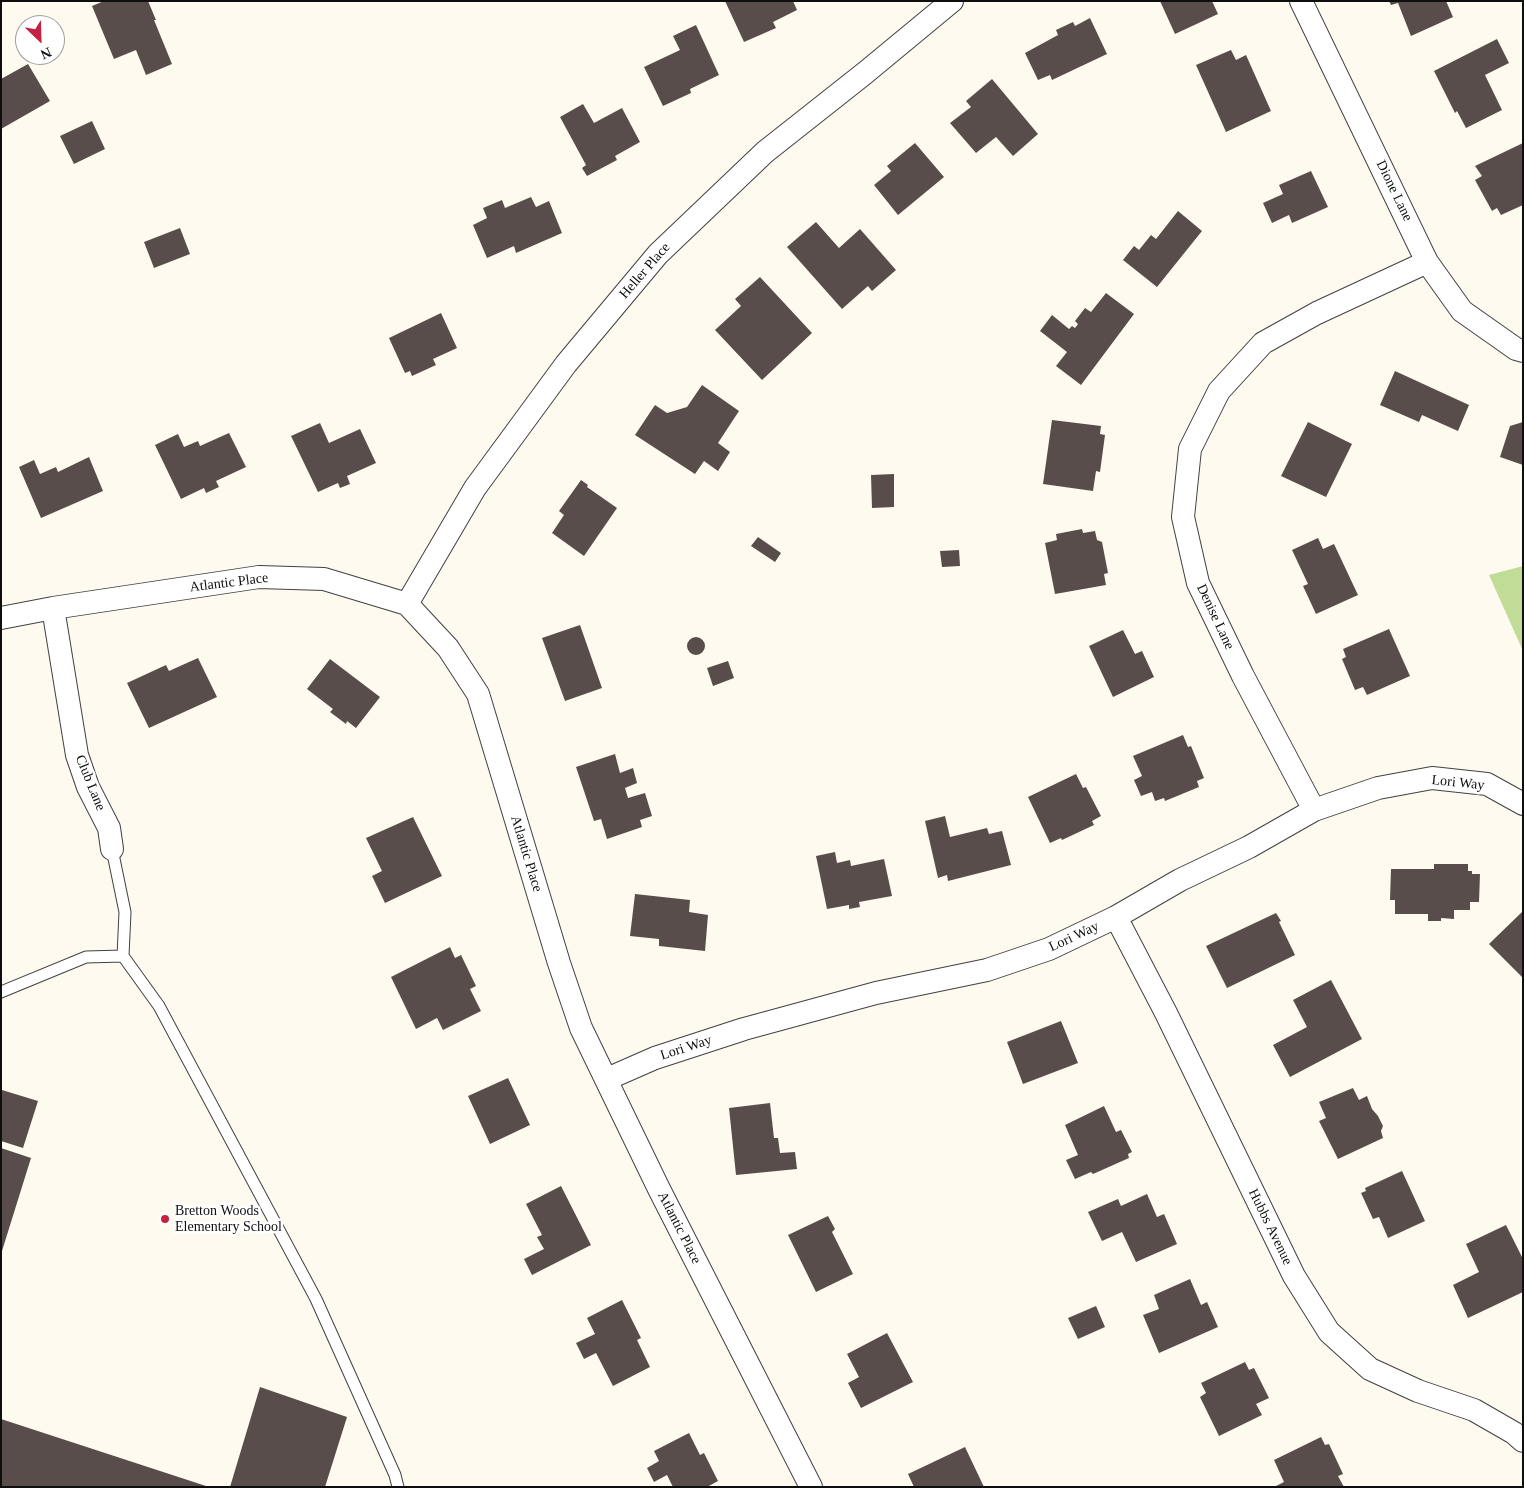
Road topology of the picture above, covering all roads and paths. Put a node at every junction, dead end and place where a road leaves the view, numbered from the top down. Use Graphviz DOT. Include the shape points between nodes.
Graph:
graph roads {
  1 [pos="952,1"];
  2 [pos="1301,1"];
  3 [pos="1427,262"];
  4 [pos="1523,352"];
  5 [pos="407,604"];
  6 [pos="53,608"];
  7 [pos="1,618"];
  8 [pos="1523,804"];
  9 [pos="1314,810"];
  10 [pos="112,848"];
  11 [pos="1116,917"];
  12 [pos="123,956"];
  13 [pos="1,992"];
  14 [pos="607,1079"];
  15 [pos="1523,1441"];
  16 [pos="398,1487"];
  17 [pos="811,1487"];
  1 -- 5 [label="street, Heller Place" via="765,152 658,254 566,364 475,488"];
  2 -- 3 [label="street, Dione Lane"];
  3 -- 4 [label="street, Dione Lane" via="1462,311"];
  3 -- 9 [label="street, Denise Lane" via="1317,313 1263,343 1219,391 1190,449 1183,517 1198,583"];
  5 -- 6 [label="street, Atlantic Place" via="324,579 259,577"];
  5 -- 14 [label="street, Atlantic Place" via="448,648 478,694 559,963 582,1028"];
  6 -- 7 [label="street, Atlantic Place"];
  6 -- 10 [label="street, Club Lane" via="77,755 88,787 109,828"];
  8 -- 9 [label="street, Lori Way" via="1486,784 1432,778 1378,788"];
  9 -- 11 [label="street, Lori Way"];
  10 -- 12 [label="lane, Club Lane" via="125,912"];
  11 -- 14 [label="street, Lori Way" via="1048,949 987,970 876,994 744,1029 655,1058"];
  11 -- 15 [label="street, Hubbs Avenue" via="1294,1276 1329,1332 1370,1369 1418,1391 1474,1410"];
  12 -- 13 [label="lane" via="86,957"];
  12 -- 16 [label="lane" via="159,1006 316,1300"];
  14 -- 17 [label="street, Atlantic Place" via="659,1189"];
}
